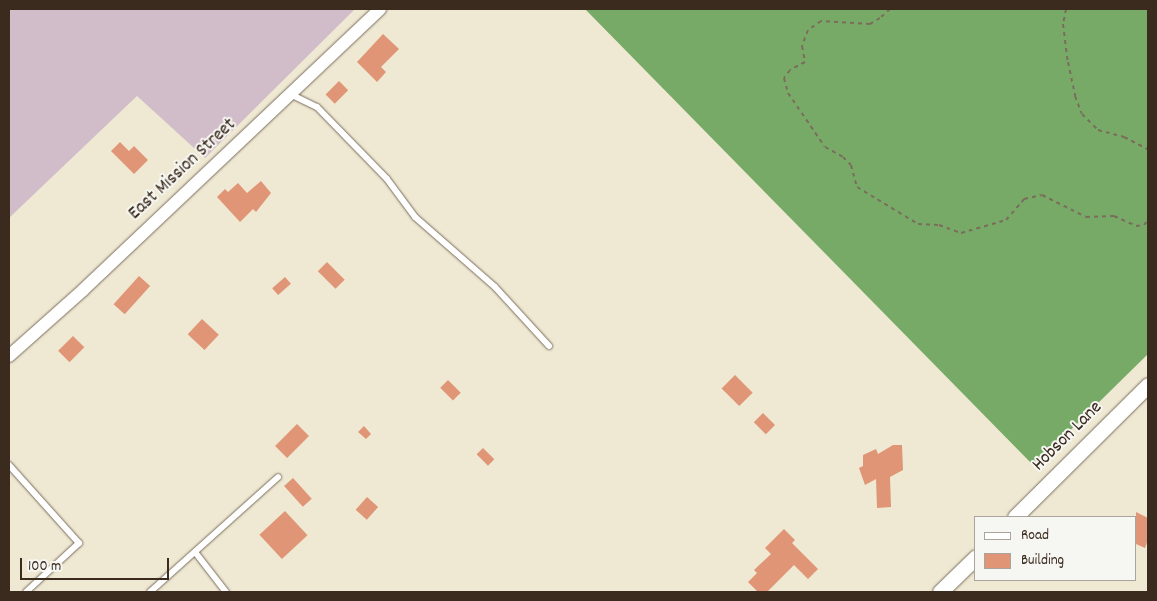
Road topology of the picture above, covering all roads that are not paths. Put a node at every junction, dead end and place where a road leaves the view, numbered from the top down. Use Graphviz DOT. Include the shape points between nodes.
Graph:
graph roads {
  1 [pos="380,9"];
  2 [pos="290,94"];
  3 [pos="549,346"];
  4 [pos="9,356"];
  5 [pos="1148,385"];
  6 [pos="9,465"];
  7 [pos="278,478"];
  8 [pos="1016,516"];
  9 [pos="196,552"];
  10 [pos="974,559"];
  11 [pos="26,592"];
  12 [pos="150,592"];
  13 [pos="226,592"];
  14 [pos="940,592"];
  1 -- 2 [label="street, East Mission Street"];
  2 -- 3 [label="lane" via="317,107 387,179 415,217 494,287"];
  2 -- 4 [label="street, East Mission Street"];
  5 -- 8 [label="street, Hobson Lane"];
  6 -- 11 [label="lane" via="79,543"];
  7 -- 9 [label="lane"];
  9 -- 12 [label="lane"];
  9 -- 13 [label="lane"];
  10 -- 14 [label="street"];
}
